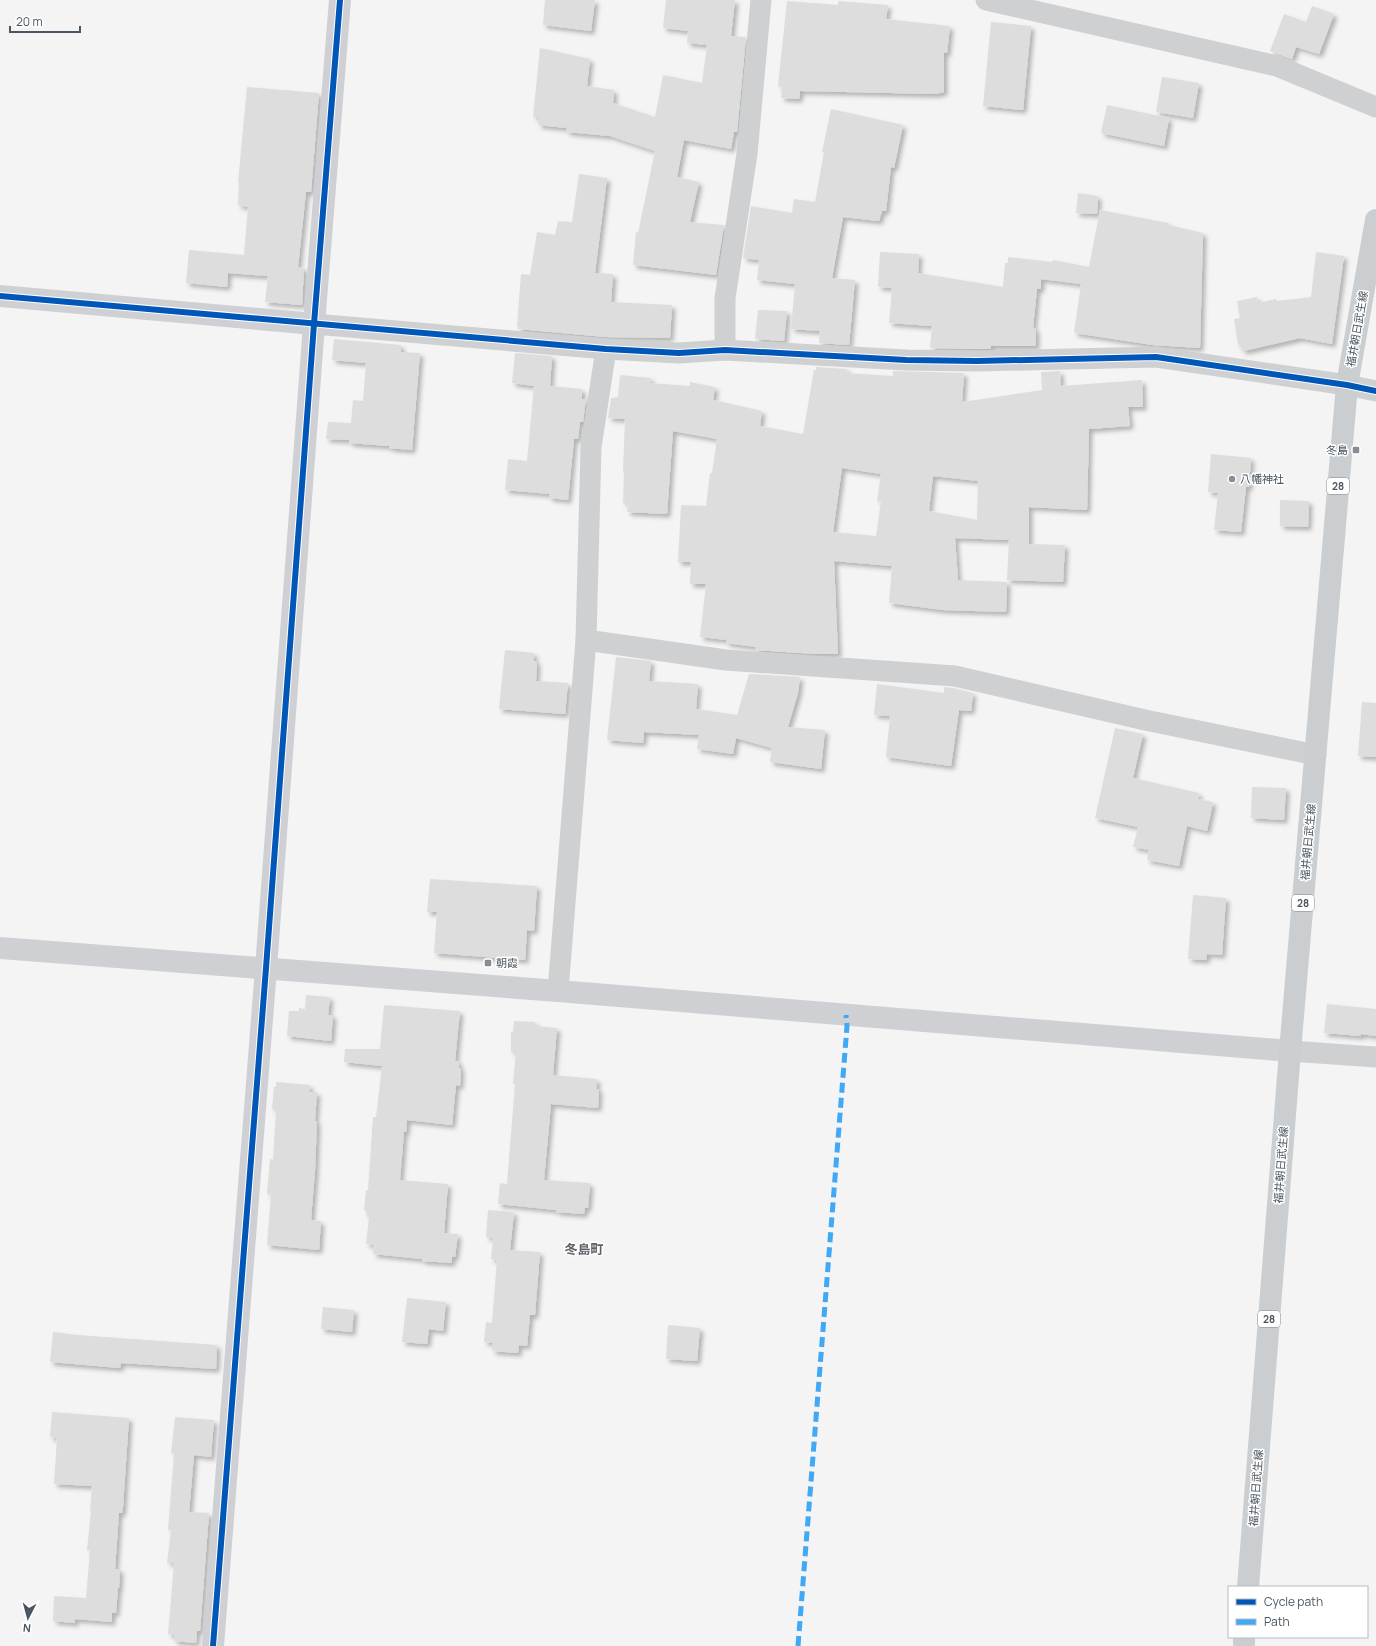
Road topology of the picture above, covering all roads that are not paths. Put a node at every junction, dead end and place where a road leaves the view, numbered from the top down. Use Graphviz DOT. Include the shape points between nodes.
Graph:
graph roads {
  1 [pos="340,0"];
  2 [pos="761,0"];
  3 [pos="986,0"];
  4 [pos="1376,107"];
  5 [pos="1376,220"];
  6 [pos="0,296"];
  7 [pos="314,324"];
  8 [pos="606,349"];
  9 [pos="725,350"];
  10 [pos="1347,384"];
  11 [pos="1376,391"];
  12 [pos="586,640"];
  13 [pos="1316,755"];
  14 [pos="0,948"];
  15 [pos="266,968"];
  16 [pos="558,991"];
  17 [pos="1290,1051"];
  18 [pos="1376,1057"];
  19 [pos="1248,1586"];
  20 [pos="212,1646"];
  1 -- 7 [label="street"];
  2 -- 9 [label="street" via="747,154 725,298"];
  3 -- 4 [label="street" via="1277,66"];
  5 -- 10 [label="main road, 福井朝日武生線 / 28"];
  6 -- 7 [label="street"];
  7 -- 8 [label="street"];
  7 -- 15 [label="street"];
  8 -- 9 [label="street" via="678,353"];
  8 -- 12 [label="street" via="591,447"];
  9 -- 10 [label="street" via="906,360 1156,357"];
  10 -- 11 [label="street"];
  10 -- 13 [label="main road, 福井朝日武生線 / 28"];
  12 -- 13 [label="street" via="726,660 955,676 1145,720"];
  12 -- 16 [label="street"];
  13 -- 17 [label="main road, 福井朝日武生線 / 28"];
  14 -- 15 [label="street"];
  15 -- 16 [label="street"];
  15 -- 20 [label="street"];
  16 -- 17 [label="street"];
  17 -- 18 [label="street"];
  17 -- 19 [label="main road, 福井朝日武生線 / 28"];
}
